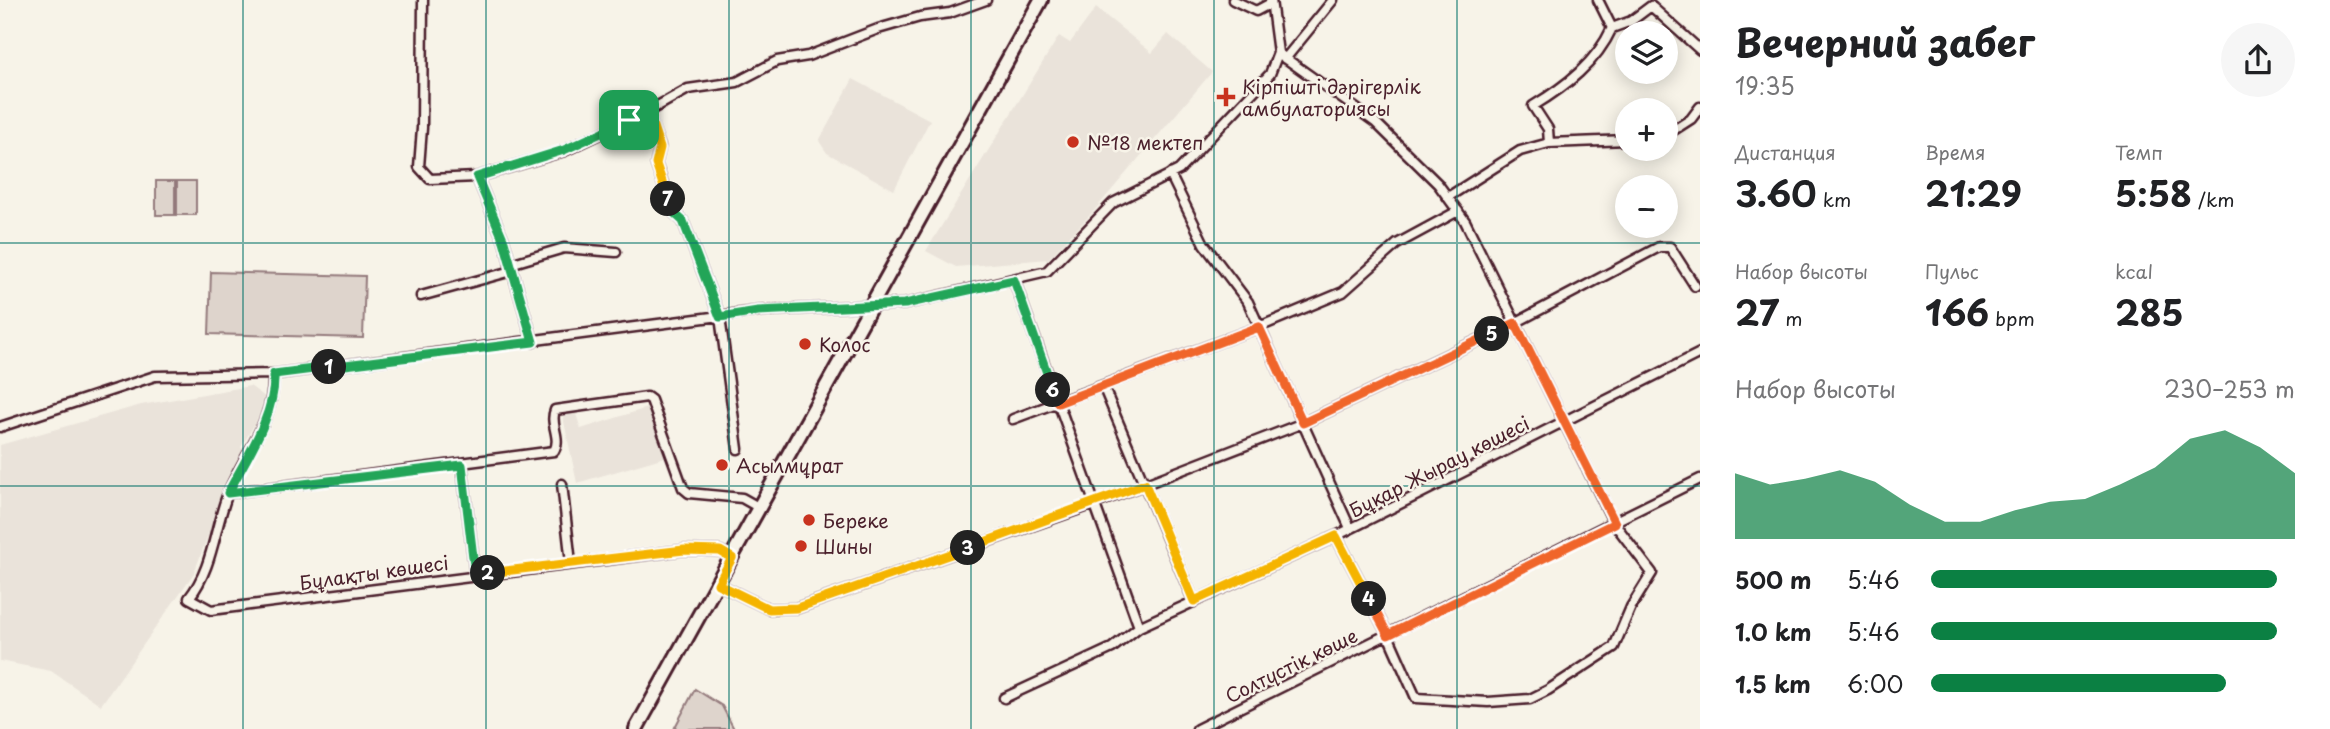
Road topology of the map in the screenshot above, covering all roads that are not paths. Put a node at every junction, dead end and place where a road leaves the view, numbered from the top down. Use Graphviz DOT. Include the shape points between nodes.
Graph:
graph roads {
  1 [pos="423,0"];
  2 [pos="986,0"];
  3 [pos="1041,0"];
  4 [pos="1233,0"];
  5 [pos="1333,0"];
  6 [pos="1598,0"];
  7 [pos="1271,2"];
  8 [pos="1612,28"];
  9 [pos="1700,50"];
  10 [pos="1282,56"];
  11 [pos="1700,107"];
  12 [pos="648,112"];
  13 [pos="1678,127"];
  14 [pos="1615,140"];
  15 [pos="1549,143"];
  16 [pos="1170,174"];
  17 [pos="477,177"];
  18 [pos="1448,197"];
  19 [pos="1458,211"];
  20 [pos="616,252"];
  21 [pos="511,267"];
  22 [pos="1014,280"];
  23 [pos="1695,286"];
  24 [pos="421,296"];
  25 [pos="870,306"];
  26 [pos="720,317"];
  27 [pos="1515,323"];
  28 [pos="1259,327"];
  29 [pos="533,342"];
  30 [pos="1700,354"];
  31 [pos="274,374"];
  32 [pos="1103,386"];
  33 [pos="1058,403"];
  34 [pos="1013,419"];
  35 [pos="1563,421"];
  36 [pos="1303,423"];
  37 [pos="0,427"];
  38 [pos="738,449"];
  39 [pos="462,465"];
  40 [pos="1700,479"];
  41 [pos="562,484"];
  42 [pos="1145,484"];
  43 [pos="228,493"];
  44 [pos="1094,503"];
  45 [pos="758,508"];
  46 [pos="1615,523"];
  47 [pos="1350,528"];
  48 [pos="1336,536"];
  49 [pos="732,558"];
  50 [pos="570,563"];
  51 [pos="475,574"];
  52 [pos="718,584"];
  53 [pos="1194,601"];
  54 [pos="1139,627"];
  55 [pos="1388,635"];
  56 [pos="1004,698"];
  57 [pos="636,729"];
  58 [pos="1196,729"];
  1 -- 17 [label="street" via="419,167 430,179"];
  2 -- 12 [label="street" via="878,29 808,56 777,61 737,82 688,89"];
  3 -- 25 [label="main road"];
  4 -- 7 [label="street" via="1255,11"];
  5 -- 10 [label="street"];
  6 -- 8 [label="street"];
  7 -- 10 [label="street"];
  8 -- 9 [label="street" via="1651,6"];
  8 -- 15 [label="street" via="1601,52 1533,106 1548,129"];
  10 -- 16 [label="street" via="1179,170"];
  10 -- 18 [label="street" via="1376,122"];
  11 -- 13 [label="street"];
  12 -- 17 [label="street" via="564,150"];
  12 -- 26 [label="street" via="660,148 656,164"];
  14 -- 15 [label="street"];
  15 -- 18 [label="street" via="1520,151"];
  16 -- 22 [label="street" via="1114,203 1047,271"];
  16 -- 28 [label="street" via="1204,244 1248,302"];
  17 -- 21 [label="street"];
  18 -- 19 [label="street"];
  19 -- 27 [label="street"];
  19 -- 28 [label="street" via="1397,244 1343,292"];
  20 -- 21 [label="street" via="564,248"];
  21 -- 24 [label="street"];
  21 -- 29 [label="street"];
  22 -- 25 [label="street" via="905,304"];
  22 -- 33 [label="street"];
  23 -- 27 [label="street" via="1670,247 1659,247"];
  25 -- 26 [label="street"];
  25 -- 45 [label="main road"];
  26 -- 29 [label="street"];
  26 -- 38 [label="street"];
  27 -- 35 [label="street"];
  27 -- 36 [label="street"];
  28 -- 32 [label="street"];
  28 -- 36 [label="street"];
  29 -- 31 [label="street"];
  30 -- 35 [label="street, Бұқар Жырау көшесі"];
  31 -- 37 [label="street" via="155,376"];
  31 -- 43 [label="street" via="274,394 264,422"];
  32 -- 33 [label="street"];
  32 -- 42 [label="street"];
  33 -- 34 [label="street"];
  33 -- 44 [label="street"];
  35 -- 46 [label="street"];
  35 -- 47 [label="street, Бұқар Жырау көшесі"];
  36 -- 42 [label="street"];
  36 -- 47 [label="street"];
  39 -- 43 [label="street"];
  39 -- 45 [label="street" via="554,451 558,443 553,412 650,398 683,488 689,493 742,498"];
  39 -- 51 [label="street"];
  40 -- 46 [label="street, Солтүстік көше"];
  41 -- 50 [label="street"];
  42 -- 44 [label="street"];
  42 -- 53 [label="street"];
  43 -- 51 [label="street, Бұлақты көшесі" via="209,562 189,598 212,610"];
  44 -- 52 [label="street" via="797,608 769,609"];
  44 -- 54 [label="street"];
  45 -- 49 [label="main road"];
  46 -- 55 [label="street, Солтүстік көше"];
  46 -- 55 [label="street" via="1653,573 1631,607 1614,647 1530,699 1416,698"];
  47 -- 48 [label="street, Бұқар Жырау көшесі"];
  48 -- 53 [label="street, Бұқар Жырау көшесі"];
  48 -- 55 [label="street"];
  49 -- 50 [label="street, Бұлақты көшесі" via="720,551 684,550"];
  49 -- 52 [label="main road"];
  50 -- 51 [label="street, Бұлақты көшесі"];
  52 -- 57 [label="main road"];
  53 -- 54 [label="street, Бұқар Жырау көшесі"];
  54 -- 56 [label="street, Бұқар Жырау көшесі" via="1112,648"];
  55 -- 58 [label="street, Солтүстік көше"];
}
